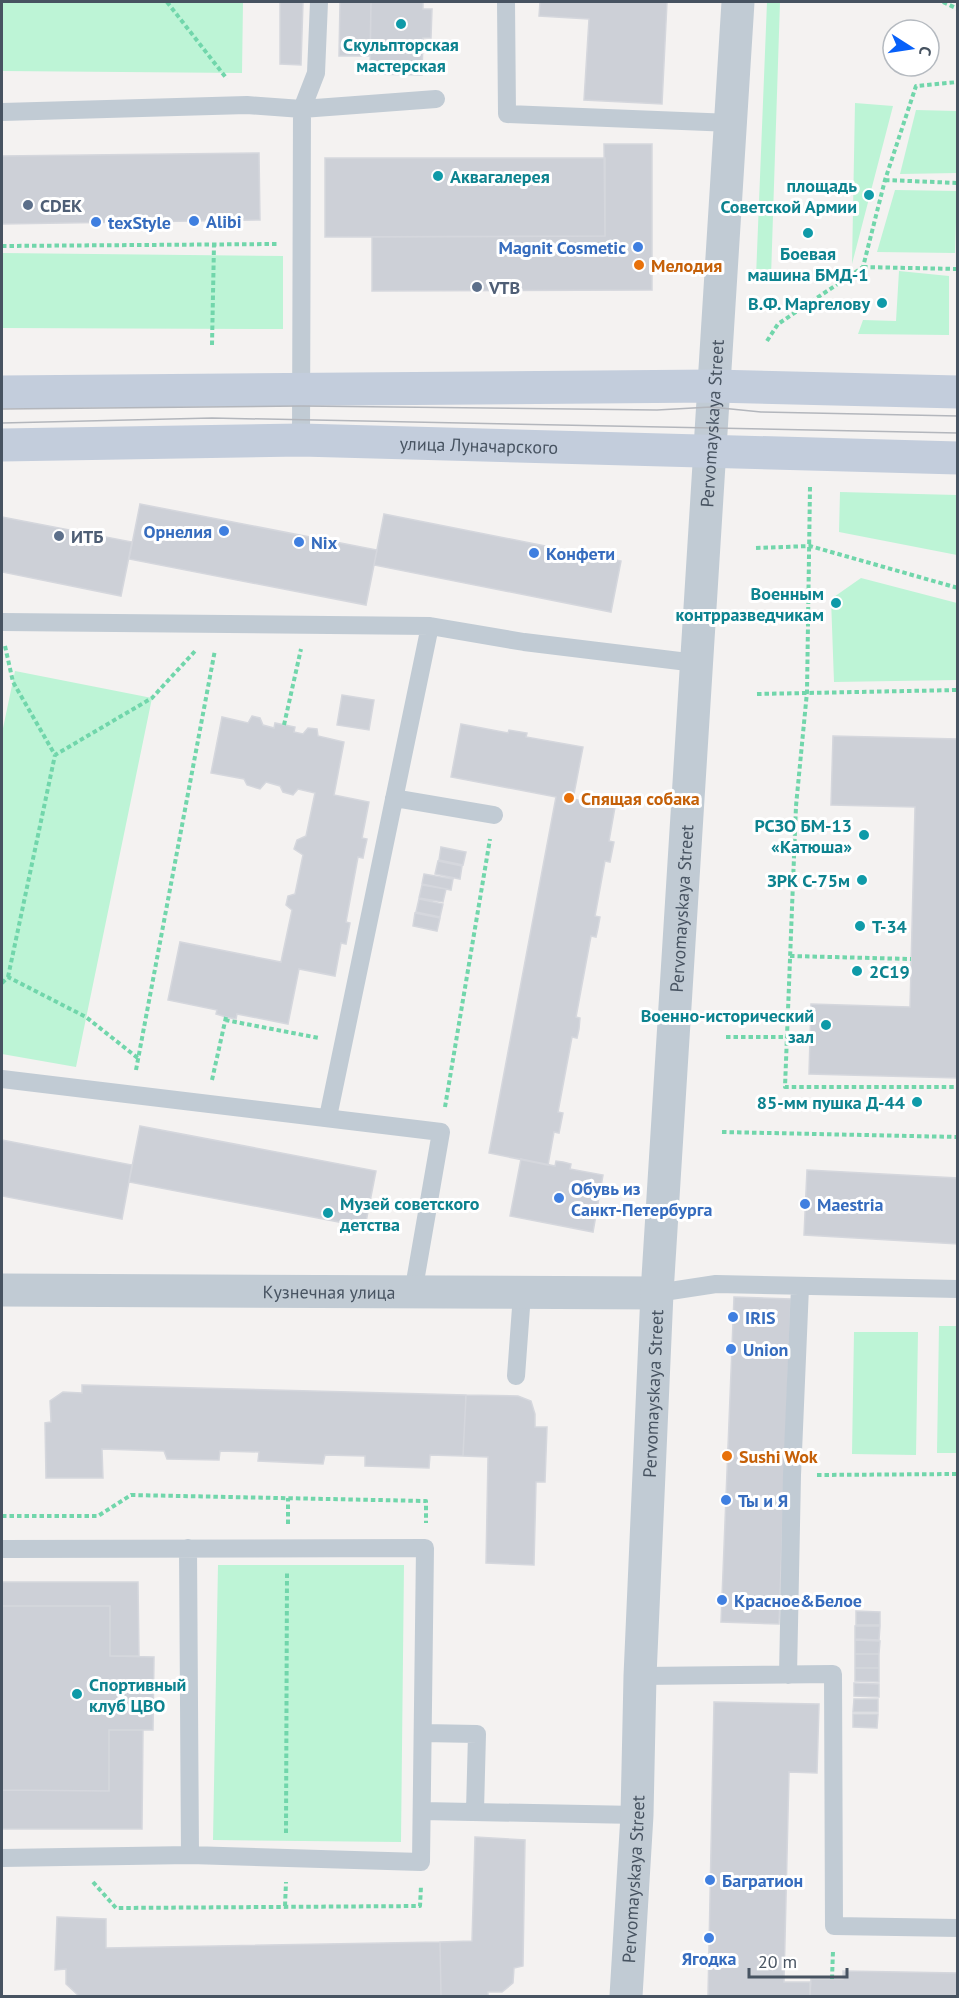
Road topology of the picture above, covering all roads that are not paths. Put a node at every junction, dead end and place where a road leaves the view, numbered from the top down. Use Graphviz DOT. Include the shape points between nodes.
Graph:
graph roads {
  1 [pos="319,2"];
  2 [pos="506,2"];
  3 [pos="738,2"];
  4 [pos="436,99"];
  5 [pos="302,109"];
  6 [pos="2,112"];
  7 [pos="732,123"];
  8 [pos="713,386"];
  9 [pos="301,390"];
  10 [pos="2,392"];
  11 [pos="957,392"];
  12 [pos="302,440"];
  13 [pos="2,445"];
  14 [pos="709,453"];
  15 [pos="957,458"];
  16 [pos="2,621"];
  17 [pos="430,626"];
  18 [pos="696,663"];
  19 [pos="394,798"];
  20 [pos="494,815"];
  21 [pos="2,1079"];
  22 [pos="328,1117"];
  23 [pos="800,1287"];
  24 [pos="957,1289"];
  25 [pos="2,1290"];
  26 [pos="413,1293"];
  27 [pos="657,1293"];
  28 [pos="522,1294"];
  29 [pos="516,1376"];
  30 [pos="188,1548"];
  31 [pos="2,1549"];
  32 [pos="788,1675"];
  33 [pos="640,1676"];
  34 [pos="423,1733"];
  35 [pos="422,1811"];
  36 [pos="476,1811"];
  37 [pos="637,1815"];
  38 [pos="190,1855"];
  39 [pos="2,1858"];
  40 [pos="957,1928"];
  41 [pos="626,1996"];
  1 -- 5 [label="lane" via="316,73"];
  2 -- 7 [label="lane" via="507,114"];
  3 -- 7 [label="street, Pervomayskaya Street"];
  4 -- 5 [label="lane"];
  5 -- 6 [label="lane" via="247,105"];
  5 -- 9 [label="lane"];
  7 -- 8 [label="street, Pervomayskaya Street"];
  8 -- 9 [label="main road"];
  8 -- 11 [label="main road"];
  8 -- 14 [label="street, Pervomayskaya Street"];
  9 -- 10 [label="main road"];
  9 -- 12 [label="lane"];
  12 -- 13 [label="main road, улица Луначарского"];
  12 -- 14 [label="main road, улица Луначарского"];
  14 -- 15 [label="main road, улица Луначарского"];
  14 -- 18 [label="street, Pervomayskaya Street"];
  16 -- 17 [label="lane"];
  17 -- 18 [label="lane"];
  17 -- 19 [label="lane"];
  18 -- 27 [label="street, Pervomayskaya Street"];
  19 -- 20 [label="lane"];
  19 -- 22 [label="lane"];
  21 -- 22 [label="lane"];
  22 -- 26 [label="lane" via="441,1132"];
  23 -- 24 [label="lane"];
  23 -- 27 [label="lane" via="716,1284"];
  23 -- 32 [label="lane"];
  25 -- 26 [label="street, Кузнечная улица"];
  26 -- 28 [label="street, Кузнечная улица"];
  27 -- 28 [label="street, Кузнечная улица"];
  27 -- 33 [label="street, Pervomayskaya Street"];
  28 -- 29 [label="lane"];
  30 -- 31 [label="lane"];
  30 -- 34 [label="lane" via="425,1548"];
  30 -- 38 [label="lane"];
  32 -- 33 [label="lane"];
  32 -- 40 [label="lane" via="833,1674 834,1926"];
  33 -- 37 [label="street, Pervomayskaya Street"];
  34 -- 35 [label="lane"];
  34 -- 36 [label="lane" via="477,1734"];
  35 -- 36 [label="lane"];
  35 -- 38 [label="lane" via="421,1862"];
  36 -- 37 [label="lane"];
  37 -- 41 [label="street, Pervomayskaya Street"];
  38 -- 39 [label="lane"];
}
